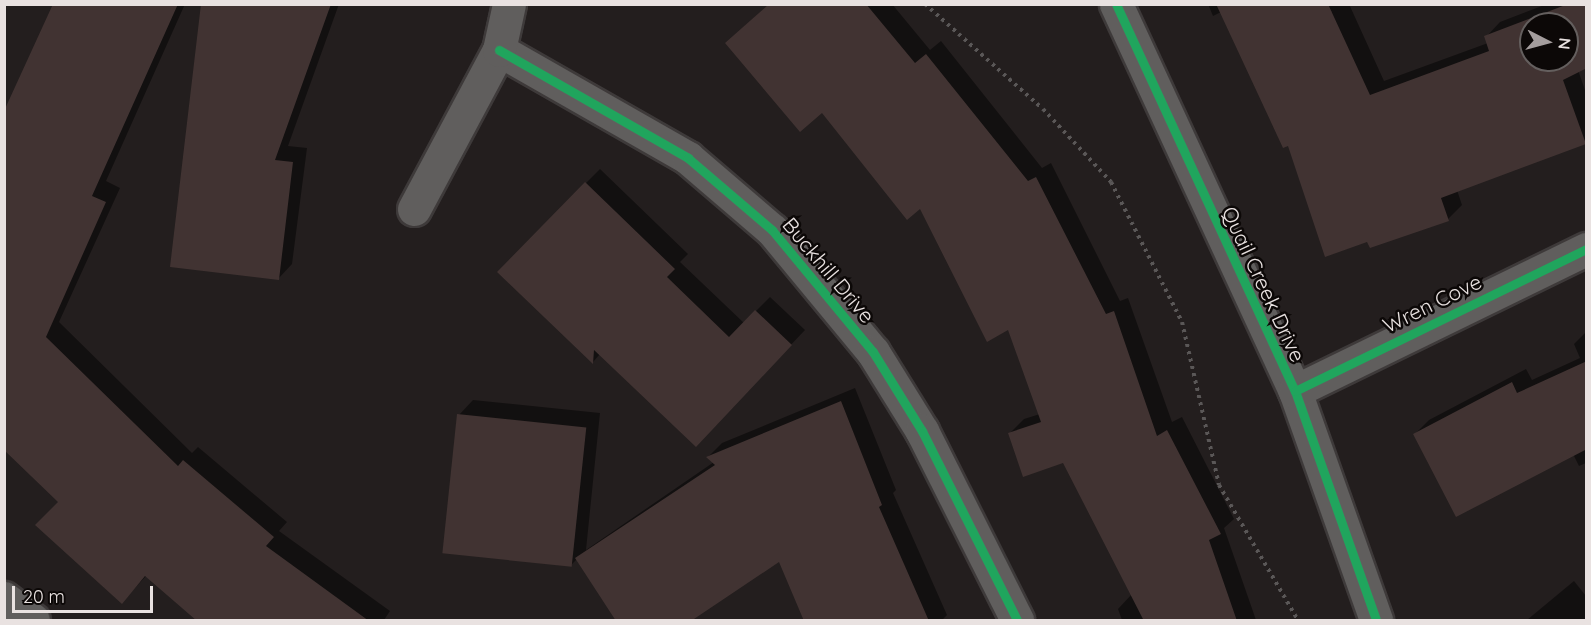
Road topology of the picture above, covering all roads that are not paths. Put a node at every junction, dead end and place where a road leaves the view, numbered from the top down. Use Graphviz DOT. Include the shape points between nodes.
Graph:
graph roads {
  1 [pos="509,4"];
  2 [pos="1116,4"];
  3 [pos="499,50"];
  4 [pos="414,209"];
  5 [pos="1587,249"];
  6 [pos="1295,391"];
  7 [pos="4,598"];
  8 [pos="33,621"];
  9 [pos="1017,621"];
  10 [pos="1376,621"];
  1 -- 3 [label="street"];
  2 -- 6 [label="street, Quail Creek Drive"];
  3 -- 4 [label="street"];
  3 -- 9 [label="street, Buckhill Drive" via="687,158 772,230 873,352 922,431"];
  5 -- 6 [label="street, Wren Cove"];
  6 -- 10 [label="street, Quail Creek Drive"];
  7 -- 8 [label="street"];
}
